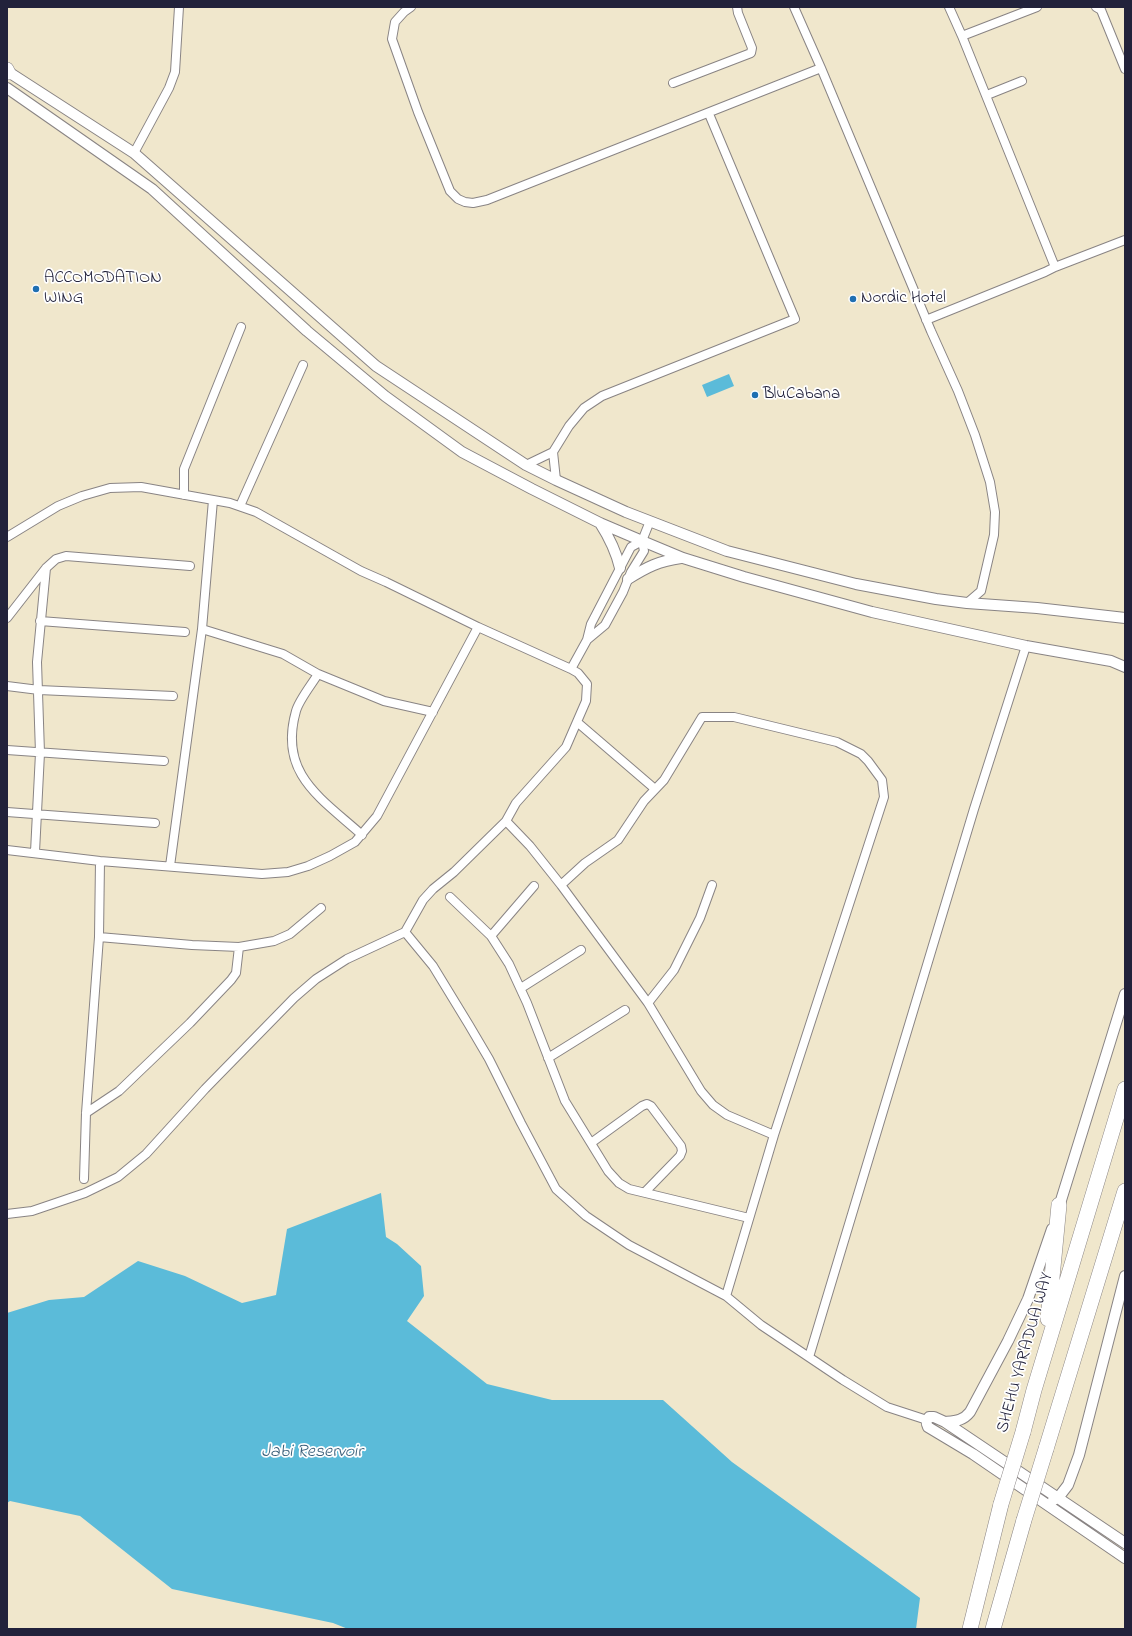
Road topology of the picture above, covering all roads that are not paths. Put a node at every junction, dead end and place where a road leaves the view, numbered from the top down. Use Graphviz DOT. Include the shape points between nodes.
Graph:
graph roads {
  1 [pos="179,7"];
  2 [pos="411,7"];
  3 [pos="738,7"];
  4 [pos="794,7"];
  5 [pos="949,7"];
  6 [pos="1037,7"];
  7 [pos="1096,7"];
  8 [pos="962,36"];
  9 [pos="821,68"];
  10 [pos="1125,69"];
  11 [pos="8,71"];
  12 [pos="1022,81"];
  13 [pos="673,83"];
  14 [pos="7,88"];
  15 [pos="986,96"];
  16 [pos="709,114"];
  17 [pos="134,153"];
  18 [pos="1125,240"];
  19 [pos="1055,267"];
  20 [pos="926,320"];
  21 [pos="240,327"];
  22 [pos="303,365"];
  23 [pos="553,452"];
  24 [pos="526,465"];
  25 [pos="556,480"];
  26 [pos="184,495"];
  27 [pos="213,500"];
  28 [pos="240,506"];
  29 [pos="650,521"];
  30 [pos="600,523"];
  31 [pos="7,537"];
  32 [pos="642,541"];
  33 [pos="683,558"];
  34 [pos="190,566"];
  35 [pos="46,568"];
  36 [pos="620,568"];
  37 [pos="628,579"];
  38 [pos="980,591"];
  39 [pos="968,603"];
  40 [pos="988,605"];
  41 [pos="7,618"];
  42 [pos="1125,618"];
  43 [pos="40,621"];
  44 [pos="478,626"];
  45 [pos="202,629"];
  46 [pos="185,632"];
  47 [pos="587,640"];
  48 [pos="1026,646"];
  49 [pos="1125,667"];
  50 [pos="571,668"];
  51 [pos="318,674"];
  52 [pos="7,686"];
  53 [pos="39,690"];
  54 [pos="173,696"];
  55 [pos="433,712"];
  56 [pos="577,722"];
  57 [pos="7,750"];
  58 [pos="40,752"];
  59 [pos="164,761"];
  60 [pos="655,789"];
  61 [pos="7,812"];
  62 [pos="38,814"];
  63 [pos="506,821"];
  64 [pos="155,823"];
  65 [pos="362,834"];
  66 [pos="7,850"];
  67 [pos="35,852"];
  68 [pos="100,861"];
  69 [pos="170,866"];
  70 [pos="561,885"];
  71 [pos="712,885"];
  72 [pos="534,886"];
  73 [pos="450,897"];
  74 [pos="321,908"];
  75 [pos="405,932"];
  76 [pos="491,936"];
  77 [pos="99,937"];
  78 [pos="239,947"];
  79 [pos="581,950"];
  80 [pos="520,988"];
  81 [pos="1125,994"];
  82 [pos="648,1003"];
  83 [pos="624,1010"];
  84 [pos="548,1058"];
  85 [pos="1125,1089"];
  86 [pos="86,1114"];
  87 [pos="774,1135"];
  88 [pos="591,1143"];
  89 [pos="84,1179"];
  90 [pos="1125,1191"];
  91 [pos="645,1192"];
  92 [pos="1059,1205"];
  93 [pos="7,1214"];
  94 [pos="749,1218"];
  95 [pos="1125,1223"];
  96 [pos="1125,1276"];
  97 [pos="726,1296"];
  98 [pos="1088,1311"];
  99 [pos="809,1357"];
  100 [pos="1034,1390"];
  101 [pos="970,1412"];
  102 [pos="927,1420"];
  103 [pos="945,1422"];
  104 [pos="963,1434"];
  105 [pos="973,1454"];
  106 [pos="1068,1485"];
  107 [pos="1058,1498"];
  108 [pos="1038,1499"];
  109 [pos="1071,1507"];
  110 [pos="1125,1543"];
  111 [pos="1125,1558"];
  112 [pos="970,1629"];
  113 [pos="993,1629"];
  1 -- 17 [label="street" via="174,72 169,88"];
  2 -- 16 [label="street" via="395,22 392,39 448,186 454,195 465,202 487,200"];
  3 -- 13 [label="street" via="752,48 751,53"];
  4 -- 9 [label="street"];
  5 -- 8 [label="street"];
  6 -- 8 [label="street"];
  7 -- 10 [label="street" via="1101,10"];
  8 -- 15 [label="street"];
  9 -- 16 [label="street"];
  9 -- 20 [label="street"];
  11 -- 17 [label="street"];
  12 -- 15 [label="street"];
  14 -- 30 [label="street" via="152,189 307,331 386,396 462,452"];
  15 -- 19 [label="street"];
  16 -- 23 [label="street" via="795,319 602,396 584,408"];
  17 -- 24 [label="street" via="376,366"];
  18 -- 19 [label="street"];
  19 -- 20 [label="street"];
  20 -- 38 [label="street" via="958,391 990,482 995,512 994,535"];
  21 -- 26 [label="street" via="184,469"];
  22 -- 28 [label="street"];
  23 -- 24 [label="street"];
  23 -- 25 [label="street"];
  24 -- 25 [label="street"];
  25 -- 29 [label="street"];
  26 -- 27 [label="street"];
  26 -- 31 [label="street" via="141,487 110,488 58,506"];
  27 -- 28 [label="street"];
  27 -- 45 [label="street"];
  28 -- 44 [label="street" via="256,512 361,571"];
  29 -- 32 [label="street"];
  29 -- 39 [label="street" via="728,551 848,582 936,600"];
  30 -- 32 [label="street"];
  30 -- 36 [label="street" via="618,557"];
  32 -- 33 [label="street"];
  32 -- 36 [label="street" via="631,547"];
  32 -- 37 [label="street" via="644,551"];
  33 -- 37 [label="street" via="664,560 646,567"];
  33 -- 48 [label="street" via="872,612"];
  34 -- 35 [label="street" via="66,556 56,559"];
  35 -- 41 [label="street"];
  35 -- 43 [label="street"];
  36 -- 47 [label="street" via="591,624"];
  37 -- 47 [label="street" via="605,625"];
  38 -- 39 [label="street"];
  38 -- 40 [label="street"];
  39 -- 40 [label="street"];
  40 -- 42 [label="street"];
  43 -- 46 [label="street"];
  43 -- 53 [label="street" via="37,662"];
  44 -- 50 [label="street"];
  44 -- 55 [label="street"];
  45 -- 51 [label="street" via="283,654"];
  45 -- 69 [label="street"];
  47 -- 50 [label="street"];
  48 -- 49 [label="street" via="1111,661"];
  48 -- 99 [label="street" via="974,809"];
  50 -- 56 [label="street" via="587,684 586,701"];
  51 -- 55 [label="street" via="384,701"];
  51 -- 65 [label="street" via="296,710 292,737 293,754 300,773 310,788"];
  52 -- 53 [label="street"];
  53 -- 54 [label="street"];
  53 -- 58 [label="street"];
  55 -- 65 [label="street" via="377,816"];
  56 -- 60 [label="street"];
  56 -- 63 [label="street" via="566,747 516,803"];
  57 -- 58 [label="street"];
  58 -- 59 [label="street"];
  58 -- 62 [label="street"];
  60 -- 70 [label="street" via="618,840 585,863"];
  60 -- 87 [label="street" via="664,780 702,717 734,717 837,742 861,754 882,780 884,797"];
  61 -- 62 [label="street"];
  62 -- 64 [label="street"];
  62 -- 67 [label="street"];
  63 -- 70 [label="street"];
  63 -- 75 [label="street" via="423,900"];
  65 -- 69 [label="street" via="355,842 330,856 288,872 262,874"];
  66 -- 67 [label="street"];
  67 -- 68 [label="street"];
  68 -- 69 [label="street"];
  68 -- 77 [label="street"];
  70 -- 82 [label="street"];
  71 -- 82 [label="street" via="700,918 674,970"];
  72 -- 76 [label="street"];
  73 -- 76 [label="street"];
  74 -- 78 [label="street" via="290,934 274,941"];
  75 -- 93 [label="street" via="347,959 300,993 205,1089 146,1154 118,1177 79,1196 32,1211"];
  75 -- 97 [label="street" via="433,966 469,1025 556,1188 586,1216 629,1245"];
  76 -- 80 [label="street" via="509,964"];
  77 -- 78 [label="street"];
  77 -- 86 [label="street"];
  78 -- 86 [label="street" via="236,973 231,980 119,1091"];
  79 -- 80 [label="street"];
  80 -- 84 [label="street"];
  81 -- 92 [label="street"];
  82 -- 87 [label="street" via="712,1105 727,1115"];
  83 -- 84 [label="street"];
  84 -- 88 [label="street" via="565,1101"];
  85 -- 100 [label="highway, SHEHU YAR'ADUA WAY"];
  86 -- 89 [label="street"];
  87 -- 94 [label="street"];
  88 -- 91 [label="street" via="608,1171 619,1183"];
  88 -- 91 [label="street" via="642,1106 651,1106 681,1146 682,1151"];
  90 -- 98 [label="highway"];
  91 -- 94 [label="street"];
  92 -- 100 [label="highway" via="1047,1330"];
  92 -- 101 [label="street" via="1028,1300"];
  94 -- 97 [label="street"];
  95 -- 98 [label="highway" via="1114,1243"];
  96 -- 106 [label="street" via="1084,1437"];
  97 -- 99 [label="street" via="761,1325"];
  98 -- 113 [label="highway, bridge"];
  99 -- 102 [label="street" via="887,1407"];
  100 -- 112 [label="highway, SHEHU YAR'ADUA WAY, bridge" via="1001,1504"];
  101 -- 103 [label="street" via="962,1420"];
  101 -- 104 [label="street"];
  102 -- 103 [label="street" via="934,1417"];
  102 -- 105 [label="street" via="928,1427"];
  103 -- 104 [label="street"];
  104 -- 105 [label="street" via="967,1448"];
  104 -- 107 [label="street"];
  105 -- 108 [label="street"];
  106 -- 107 [label="street"];
  106 -- 109 [label="street"];
  107 -- 108 [label="street" via="1048,1501"];
  107 -- 109 [label="street"];
  108 -- 111 [label="street"];
  109 -- 110 [label="street"];
}
